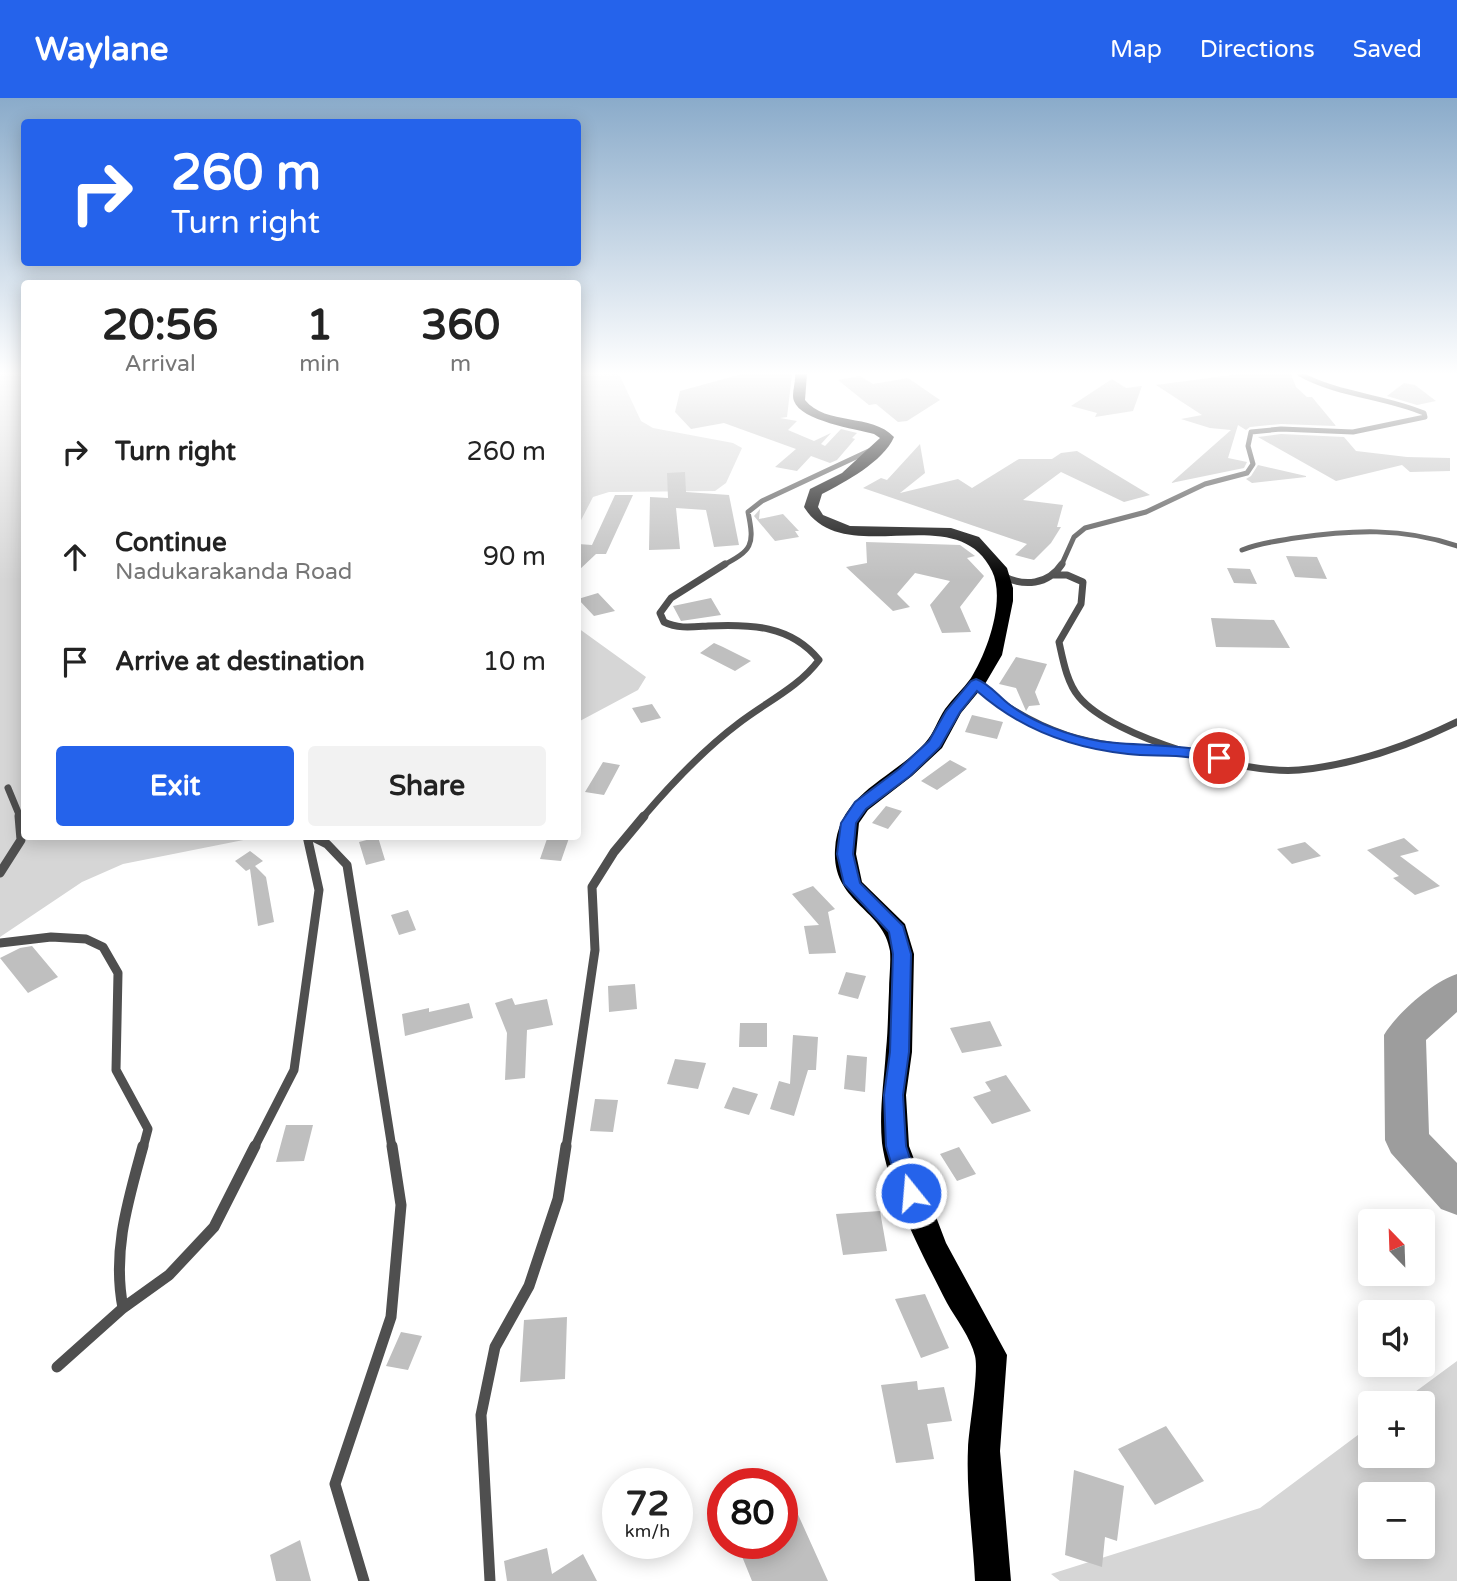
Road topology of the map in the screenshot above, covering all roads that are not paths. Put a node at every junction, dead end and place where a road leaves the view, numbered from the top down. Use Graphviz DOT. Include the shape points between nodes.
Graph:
graph roads {
  1 [pos="1249,443"];
  2 [pos="883,444"];
  3 [pos="1457,546"];
  4 [pos="1242,550"];
  5 [pos="1001,574"];
  6 [pos="1052,575"];
  7 [pos="976,684"];
  8 [pos="1457,722"];
  9 [pos="1178,751"];
  10 [pos="8,788"];
  11 [pos="21,819"];
  12 [pos="21,839"];
  13 [pos="310,840"];
  14 [pos="318,840"];
  15 [pos="0,873"];
  16 [pos="0,943"];
  17 [pos="123,1308"];
  18 [pos="57,1367"];
  19 [pos="364,1581"];
  20 [pos="490,1581"];
  21 [pos="993,1581"];
  1 -- 6 [label="lane" via="1253,464 1247,473 1081,531"];
  2 -- 5 [label="highway" via="847,475 815,492 811,507 818,518 847,530 951,533 974,540"];
  2 -- 20 [label="lane" via="762,501 748,512 753,538 746,553 671,598 660,613 664,622 675,627 779,630 812,646 819,660 807,676 738,723 677,777 614,852 593,887 595,950 558,1199 529,1286 495,1347 481,1415"];
  3 -- 4 [label="lane" via="1389,529 1311,535"];
  5 -- 6 [label="lane" via="1026,583"];
  5 -- 7 [label="highway" via="1005,601 993,655"];
  6 -- 9 [label="lane" via="1083,582 1081,604 1059,642 1079,697 1098,715"];
  7 -- 9 [label="lane" via="1006,710 1050,732 1095,745"];
  7 -- 21 [label="highway" via="953,711 935,744 861,806 849,823 845,854 852,884 897,930 902,954 900,1052 893,1095 896,1146 934,1249 991,1355 984,1451"];
  8 -- 9 [label="lane" via="1377,755 1290,771"];
  10 -- 11 [label="lane"];
  12 -- 15 [label="lane"];
  13 -- 17 [label="lane" via="319,890 294,1070 214,1227 169,1275"];
  14 -- 19 [label="lane" via="346,865 401,1205 391,1317 335,1483"];
  16 -- 17 [label="lane" via="51,937 86,939 103,947 118,973 116,1070 148,1129 118,1249"];
  17 -- 18 [label="lane"];
}
